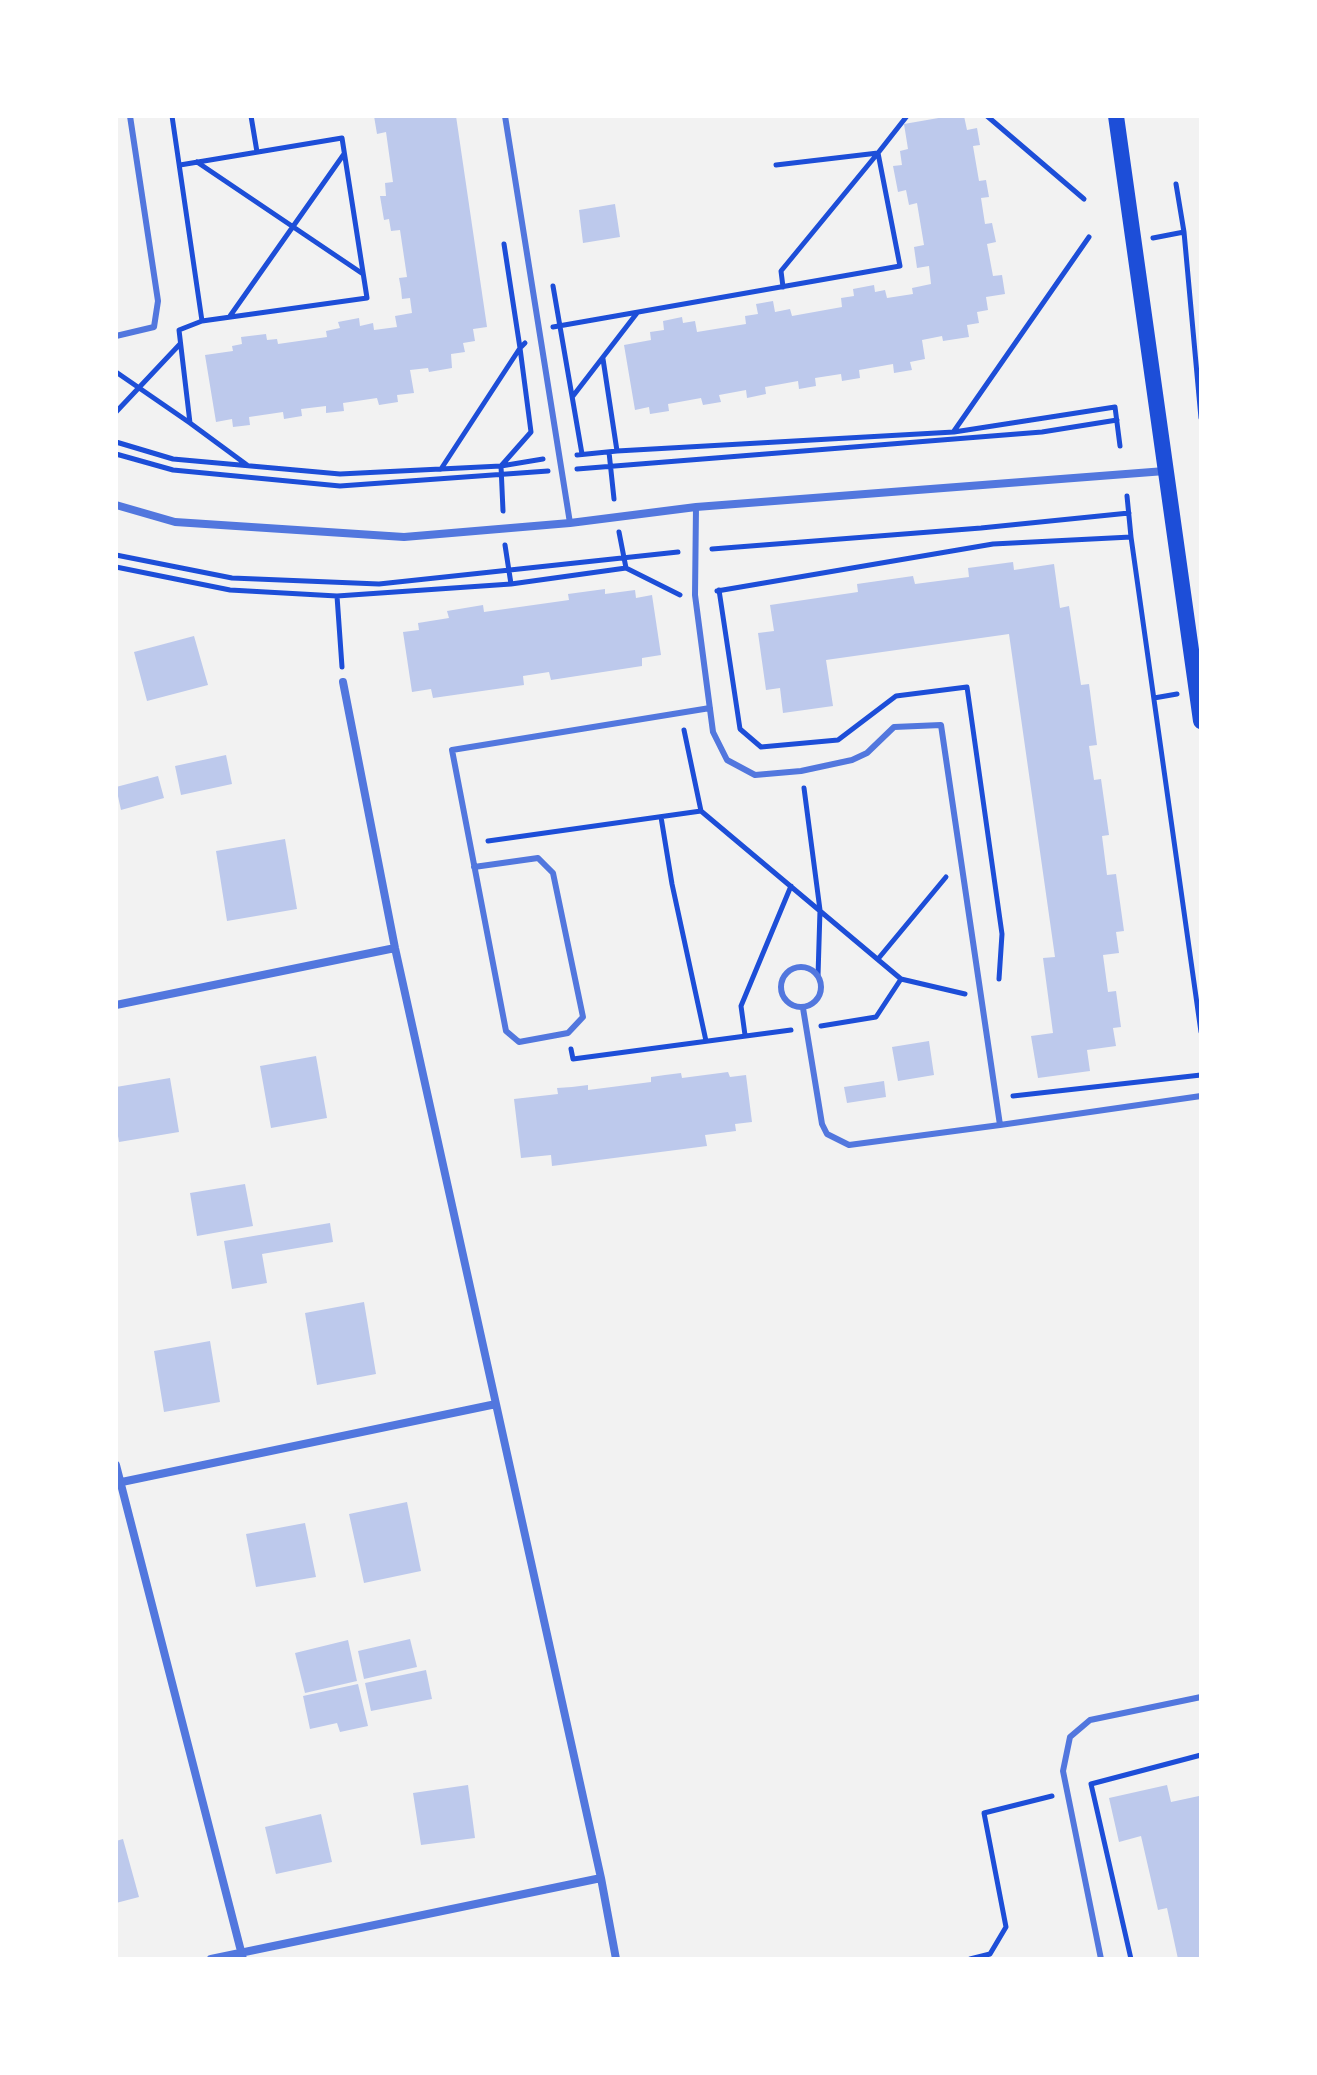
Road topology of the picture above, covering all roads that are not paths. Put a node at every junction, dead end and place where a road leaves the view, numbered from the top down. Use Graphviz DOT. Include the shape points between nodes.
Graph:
graph roads {
  1 [pos="130,116"];
  2 [pos="505,116"];
  3 [pos="1116,116"];
  4 [pos="116,336"];
  5 [pos="1165,471"];
  6 [pos="116,505"];
  7 [pos="696,507"];
  8 [pos="570,523"];
  9 [pos="343,682"];
  10 [pos="710,708"];
  11 [pos="1201,721"];
  12 [pos="474,867"];
  13 [pos="395,948"];
  14 [pos="116,1005"];
  15 [pos="803,1008"];
  16 [pos="1201,1096"];
  17 [pos="1000,1125"];
  18 [pos="496,1404"];
  19 [pos="116,1465"];
  20 [pos="118,1483"];
  21 [pos="1201,1697"];
  22 [pos="601,1878"];
  23 [pos="243,1956"];
  24 [pos="211,1959"];
  25 [pos="616,1959"];
  26 [pos="1101,1959"];
  1 -- 4 [label="lane" via="158,301 154,327"];
  2 -- 8 [label="lane"];
  3 -- 5 [label="main road"];
  5 -- 7 [label="street"];
  5 -- 11 [label="main road"];
  6 -- 8 [label="street" via="175,522 404,537"];
  7 -- 8 [label="street"];
  7 -- 10 [label="lane" via="695,595"];
  9 -- 13 [label="street"];
  10 -- 12 [label="lane" via="452,750"];
  10 -- 17 [label="lane" via="713,732 727,760 755,775 852,760 894,727 941,725"];
  12 -- 12 [label="lane" via="538,858 553,873 583,1017 568,1033 519,1042 506,1031"];
  13 -- 14 [label="street"];
  13 -- 18 [label="street"];
  15 -- 15 [label="lane" via="815,1002 821,985 812,970 795,967 787,972 781,989 790,1004"];
  15 -- 17 [label="lane" via="827,1134 849,1145"];
  16 -- 17 [label="lane"];
  18 -- 20 [label="street"];
  18 -- 22 [label="street"];
  19 -- 20 [label="street"];
  20 -- 23 [label="street"];
  21 -- 26 [label="lane" via="1090,1720 1070,1737 1063,1771"];
  22 -- 23 [label="street"];
  22 -- 25 [label="street"];
  23 -- 24 [label="street"];
}
